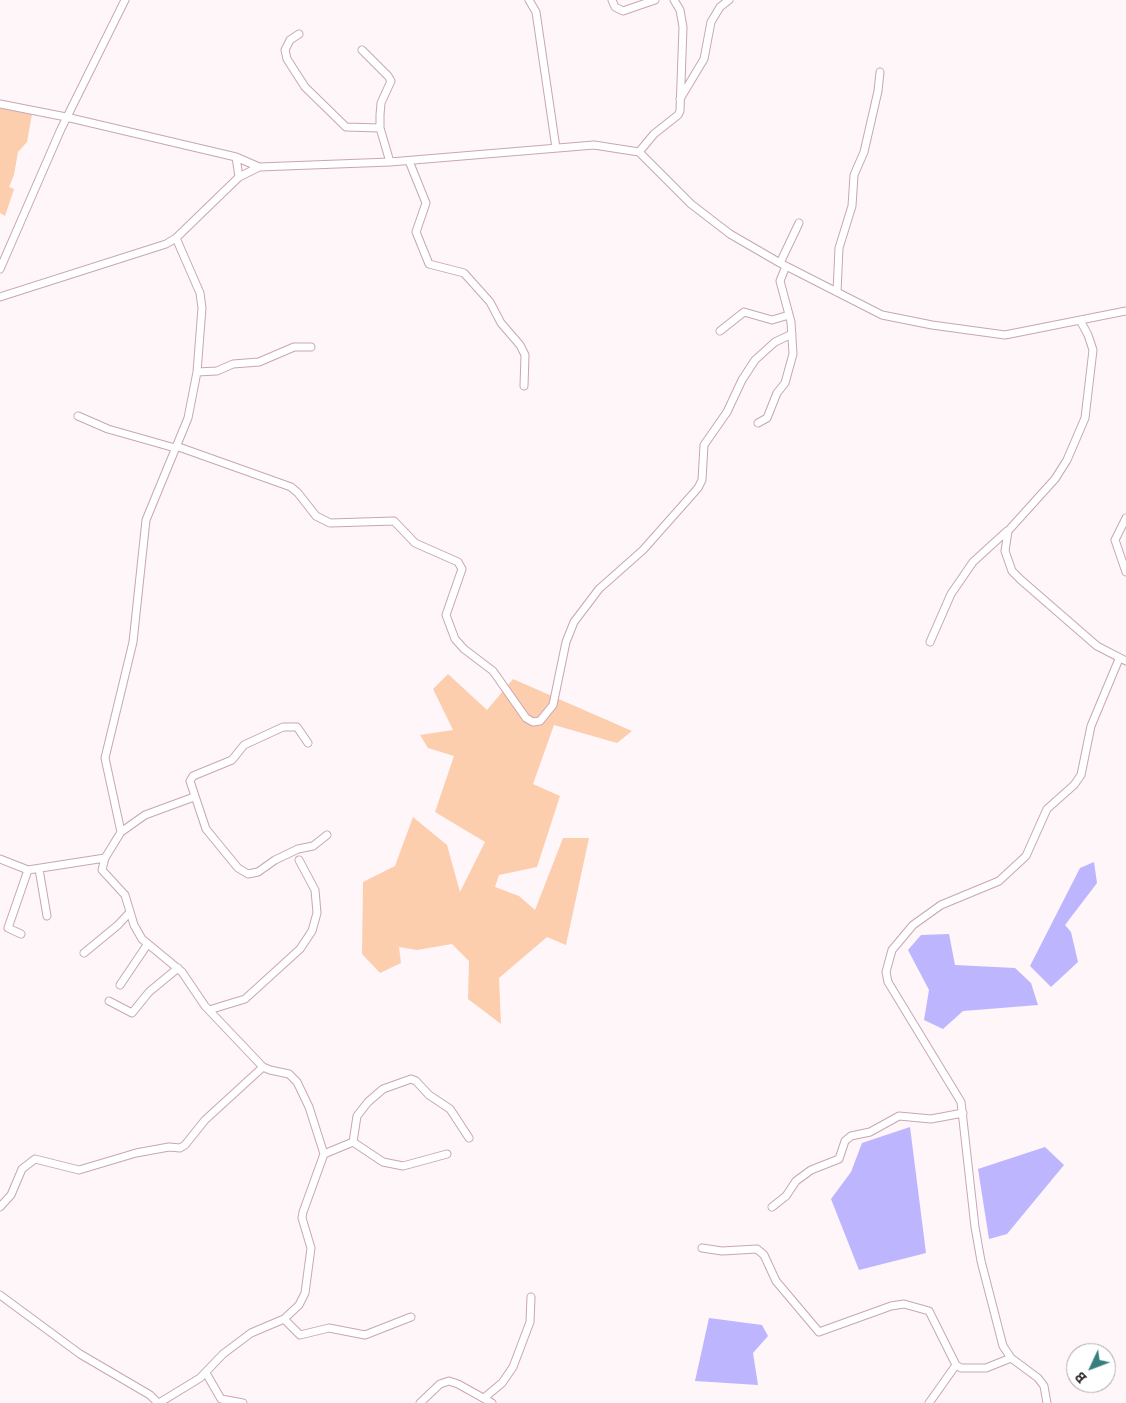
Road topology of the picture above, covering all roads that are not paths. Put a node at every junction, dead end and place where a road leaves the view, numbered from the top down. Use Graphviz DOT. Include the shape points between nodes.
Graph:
graph roads {
  1 [pos="125,0"];
  2 [pos="529,0"];
  3 [pos="612,0"];
  4 [pos="655,0"];
  5 [pos="674,0"];
  6 [pos="729,0"];
  7 [pos="299,34"];
  8 [pos="362,50"];
  9 [pos="880,72"];
  10 [pos="680,100"];
  11 [pos="0,104"];
  12 [pos="66,117"];
  13 [pos="380,128"];
  14 [pos="556,148"];
  15 [pos="639,152"];
  16 [pos="236,157"];
  17 [pos="409,161"];
  18 [pos="390,162"];
  19 [pos="258,167"];
  20 [pos="239,176"];
  21 [pos="799,223"];
  22 [pos="176,238"];
  23 [pos="783,264"];
  24 [pos="0,269"];
  25 [pos="837,292"];
  26 [pos="0,297"];
  27 [pos="1126,311"];
  28 [pos="789,315"];
  29 [pos="1080,320"];
  30 [pos="720,331"];
  31 [pos="792,334"];
  32 [pos="311,347"];
  33 [pos="197,372"];
  34 [pos="524,386"];
  35 [pos="78,416"];
  36 [pos="758,423"];
  37 [pos="176,447"];
  38 [pos="1126,518"];
  39 [pos="1008,531"];
  40 [pos="1126,572"];
  41 [pos="930,642"];
  42 [pos="1122,660"];
  43 [pos="308,743"];
  44 [pos="194,797"];
  45 [pos="121,832"];
  46 [pos="327,835"];
  47 [pos="105,858"];
  48 [pos="0,859"];
  49 [pos="300,860"];
  50 [pos="39,869"];
  51 [pos="28,870"];
  52 [pos="130,912"];
  53 [pos="47,916"];
  54 [pos="21,934"];
  55 [pos="147,945"];
  56 [pos="84,953"];
  57 [pos="178,968"];
  58 [pos="120,985"];
  59 [pos="109,1001"];
  60 [pos="209,1010"];
  61 [pos="263,1066"];
  62 [pos="963,1113"];
  63 [pos="469,1138"];
  64 [pos="353,1142"];
  65 [pos="324,1154"];
  66 [pos="447,1154"];
  67 [pos="0,1207"];
  68 [pos="772,1207"];
  69 [pos="702,1248"];
  70 [pos="0,1295"];
  71 [pos="530,1297"];
  72 [pos="411,1317"];
  73 [pos="284,1318"];
  74 [pos="1012,1358"];
  75 [pos="956,1366"];
  76 [pos="206,1373"];
  77 [pos="484,1398"];
  78 [pos="159,1403"];
  79 [pos="243,1403"];
  80 [pos="420,1403"];
  81 [pos="492,1403"];
  82 [pos="929,1403"];
  83 [pos="1047,1403"];
  1 -- 12 [label="street"];
  2 -- 14 [label="street" via="536,12"];
  3 -- 4 [label="street" via="615,7 623,11"];
  5 -- 10 [label="street" via="683,22"];
  6 -- 10 [label="street" via="720,7 711,22 704,58"];
  7 -- 13 [label="street" via="290,40 285,50 287,59 305,87 346,127"];
  8 -- 13 [label="street" via="391,82 381,103"];
  9 -- 25 [label="street" via="864,152 854,175 852,206 839,248"];
  10 -- 15 [label="street" via="678,115 654,134"];
  11 -- 12 [label="street"];
  12 -- 16 [label="street"];
  12 -- 24 [label="street"];
  13 -- 18 [label="street"];
  14 -- 15 [label="street" via="594,145"];
  14 -- 17 [label="street"];
  15 -- 23 [label="street" via="707,217"];
  16 -- 19 [label="street"];
  16 -- 20 [label="street"];
  17 -- 18 [label="street"];
  17 -- 34 [label="street" via="426,203 416,232 430,264 464,273 490,302 525,355"];
  18 -- 19 [label="street"];
  19 -- 20 [label="street"];
  20 -- 22 [label="street"];
  21 -- 23 [label="street"];
  22 -- 26 [label="street" via="154,249"];
  22 -- 33 [label="street" via="200,293 202,308"];
  23 -- 25 [label="street"];
  23 -- 28 [label="street" via="780,281"];
  25 -- 29 [label="street" via="882,315 1005,335"];
  27 -- 29 [label="street"];
  28 -- 30 [label="street" via="772,320 744,312"];
  28 -- 31 [label="street"];
  29 -- 39 [label="street" via="1093,350 1085,418 1055,479"];
  31 -- 36 [label="street" via="793,354 785,383 767,418"];
  31 -- 37 [label="street" via="775,342 755,360 742,380 727,412 704,445 702,480 698,488 643,550 599,589 574,622 566,642 553,705 540,721 526,718 493,672 455,639 446,615 462,569 458,562 415,543 394,521 330,523 316,516 291,487"];
  32 -- 33 [label="street" via="294,347 255,364 233,364 217,371"];
  33 -- 37 [label="street" via="191,409"];
  35 -- 37 [label="street" via="108,429"];
  37 -- 45 [label="street" via="147,514 133,642 106,751 106,765"];
  38 -- 40 [label="street" via="1115,540"];
  39 -- 41 [label="street" via="973,562 951,594"];
  39 -- 42 [label="street" via="1005,551 1016,575 1097,646"];
  42 -- 62 [label="street" via="1092,726 1081,775 1047,810 1026,856 999,882 969,892 926,914 900,938 887,961 888,982 956,1092"];
  43 -- 44 [label="street" via="297,727 288,725 244,745 229,762 190,778"];
  44 -- 45 [label="street" via="145,815"];
  44 -- 46 [label="street" via="206,829 238,868 248,874 313,846"];
  45 -- 47 [label="street"];
  47 -- 50 [label="street"];
  47 -- 52 [label="street" via="103,874 125,895"];
  48 -- 51 [label="street"];
  49 -- 60 [label="street" via="315,890 317,913 312,931 300,949 245,999"];
  50 -- 51 [label="street"];
  50 -- 53 [label="street"];
  51 -- 54 [label="street" via="8,928"];
  52 -- 55 [label="street" via="137,932"];
  52 -- 56 [label="street"];
  55 -- 57 [label="street"];
  55 -- 58 [label="street"];
  57 -- 59 [label="street" via="150,991 132,1013"];
  57 -- 60 [label="street"];
  60 -- 61 [label="street"];
  61 -- 65 [label="street" via="289,1074 297,1082"];
  61 -- 67 [label="street" via="204,1120 180,1148 136,1153 79,1170 35,1159 22,1169 11,1196"];
  62 -- 68 [label="street" via="931,1119 899,1116 870,1132 851,1136 845,1141 839,1159 811,1170"];
  62 -- 74 [label="street" via="970,1192 981,1261 1003,1346"];
  63 -- 64 [label="street" via="450,1109 411,1079 383,1089 368,1102 356,1116"];
  64 -- 65 [label="street"];
  64 -- 66 [label="street" via="392,1165 403,1166"];
  65 -- 73 [label="street" via="302,1218 311,1248 304,1293 299,1305"];
  69 -- 75 [label="street" via="722,1251 757,1249 764,1255 776,1281 819,1332 897,1304 923,1308 933,1316"];
  70 -- 78 [label="street" via="80,1354"];
  71 -- 77 [label="street" via="530,1322 513,1367 502,1383"];
  72 -- 73 [label="street" via="365,1335 329,1328 300,1335"];
  73 -- 76 [label="street" via="251,1333"];
  74 -- 75 [label="street" via="986,1368"];
  74 -- 83 [label="street" via="1038,1378 1044,1386"];
  75 -- 82 [label="street"];
  76 -- 78 [label="street"];
  76 -- 79 [label="street" via="221,1399"];
  77 -- 80 [label="street" via="449,1381 440,1384"];
  77 -- 81 [label="street"];
}
